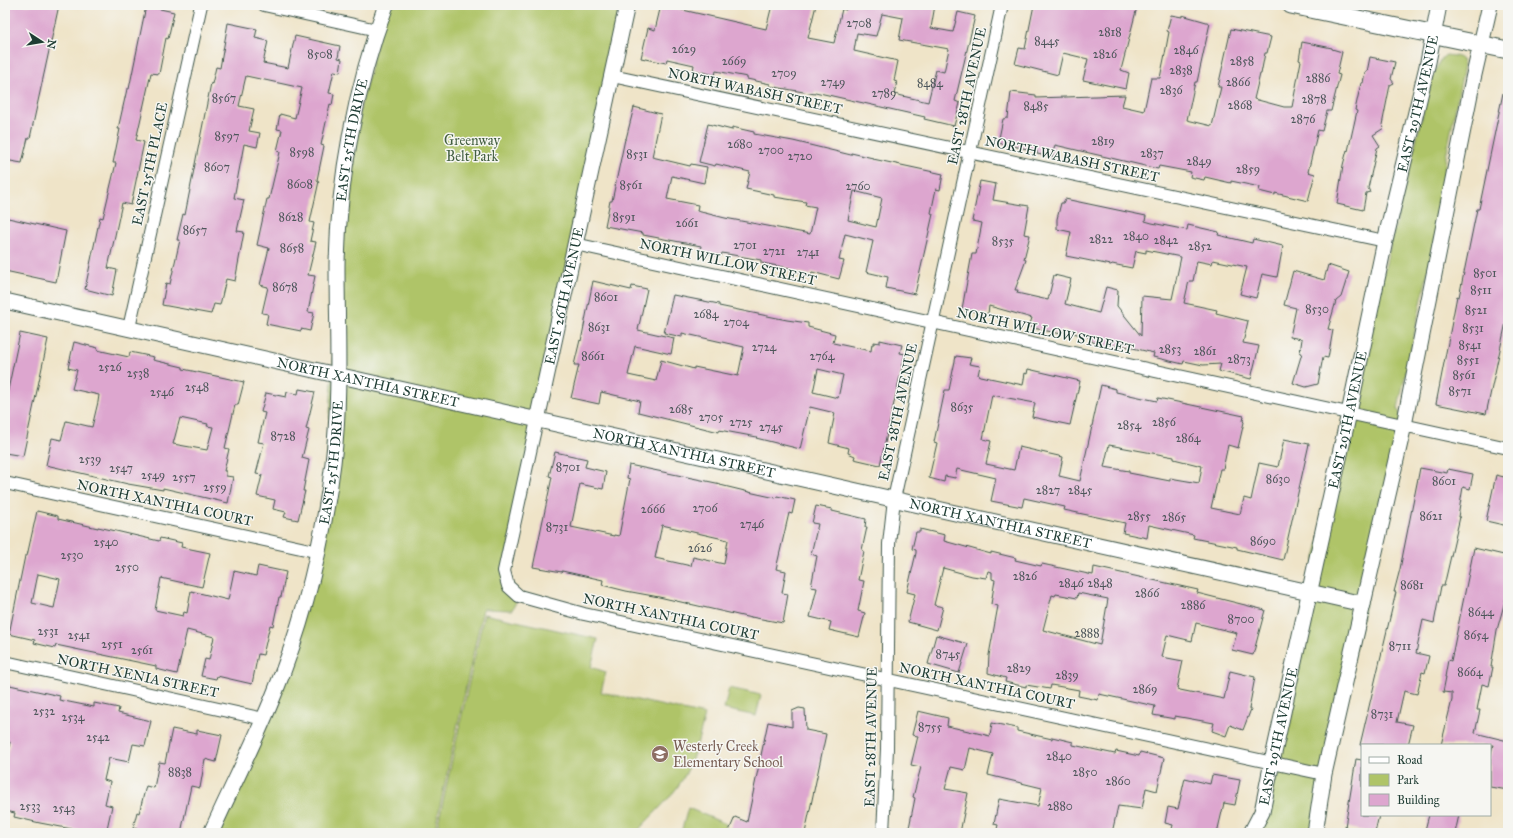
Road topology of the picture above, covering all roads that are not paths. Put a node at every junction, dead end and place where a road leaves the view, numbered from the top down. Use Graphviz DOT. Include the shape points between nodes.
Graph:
graph roads {
  1 [pos="201,5"];
  2 [pos="264,5"];
  3 [pos="386,5"];
  4 [pos="627,5"];
  5 [pos="1002,5"];
  6 [pos="1292,5"];
  7 [pos="1439,5"];
  8 [pos="1490,5"];
  9 [pos="377,30"];
  10 [pos="1433,34"];
  11 [pos="1480,44"];
  12 [pos="1508,50"];
  13 [pos="612,76"];
  14 [pos="970,153"];
  15 [pos="1385,241"];
  16 [pos="575,244"];
  17 [pos="5,300"];
  18 [pos="933,322"];
  19 [pos="129,328"];
  20 [pos="339,375"];
  21 [pos="1349,413"];
  22 [pos="537,420"];
  23 [pos="1404,425"];
  24 [pos="1508,448"];
  25 [pos="5,483"];
  26 [pos="894,499"];
  27 [pos="318,552"];
  28 [pos="508,586"];
  29 [pos="1310,592"];
  30 [pos="1363,604"];
  31 [pos="5,662"];
  32 [pos="888,679"];
  33 [pos="264,719"];
  34 [pos="1272,762"];
  35 [pos="1324,774"];
  36 [pos="211,833"];
  37 [pos="883,833"];
  38 [pos="1251,833"];
  39 [pos="1315,833"];
  1 -- 19 [label="street, EAST 25TH PLACE"];
  2 -- 9 [label="street"];
  3 -- 9 [label="street, EAST 25TH DRIVE"];
  4 -- 13 [label="street, EAST 26TH AVENUE"];
  5 -- 14 [label="street, EAST 28TH AVENUE"];
  6 -- 10 [label="main road"];
  7 -- 10 [label="street, EAST 29TH AVENUE"];
  8 -- 11 [label="street"];
  9 -- 20 [label="street, EAST 25TH DRIVE" via="353,124 339,222"];
  10 -- 11 [label="main road"];
  10 -- 15 [label="street, EAST 29TH AVENUE"];
  11 -- 12 [label="main road"];
  11 -- 23 [label="street"];
  13 -- 14 [label="street, NORTH WABASH STREET"];
  13 -- 16 [label="street, EAST 26TH AVENUE"];
  14 -- 15 [label="street, NORTH WABASH STREET"];
  14 -- 18 [label="street, EAST 28TH AVENUE"];
  15 -- 21 [label="street, EAST 29TH AVENUE"];
  16 -- 18 [label="street, NORTH WILLOW STREET"];
  16 -- 22 [label="street, EAST 26TH AVENUE"];
  17 -- 19 [label="street, NORTH XANTHIA STREET"];
  18 -- 21 [label="street, NORTH WILLOW STREET"];
  18 -- 26 [label="street, EAST 28TH AVENUE"];
  19 -- 20 [label="street, NORTH XANTHIA STREET"];
  20 -- 22 [label="street, NORTH XANTHIA STREET"];
  20 -- 27 [label="street, EAST 25TH DRIVE" via="333,462"];
  21 -- 23 [label="street, NORTH WILLOW STREET"];
  21 -- 29 [label="street, EAST 29TH AVENUE"];
  22 -- 26 [label="street, NORTH XANTHIA STREET"];
  22 -- 28 [label="street, EAST 26TH AVENUE" via="504,571"];
  23 -- 24 [label="street, NORTH WILLOW STREET"];
  23 -- 30 [label="street"];
  25 -- 27 [label="street, NORTH XANTHIA COURT"];
  26 -- 29 [label="street, NORTH XANTHIA STREET"];
  26 -- 32 [label="street, EAST 28TH AVENUE" via="889,544"];
  27 -- 33 [label="street, EAST 25TH DRIVE" via="292,648"];
  28 -- 32 [label="street, NORTH XANTHIA COURT" via="519,596 584,614"];
  29 -- 30 [label="street, NORTH XANTHIA STREET"];
  29 -- 34 [label="street, EAST 29TH AVENUE"];
  30 -- 35 [label="street"];
  31 -- 33 [label="street, NORTH XENIA STREET"];
  32 -- 34 [label="street, NORTH XANTHIA COURT"];
  32 -- 37 [label="street, EAST 28TH AVENUE" via="888,749"];
  33 -- 36 [label="street, EAST 25TH DRIVE"];
  34 -- 35 [label="street, NORTH XANTHIA COURT"];
  34 -- 38 [label="street, EAST 29TH AVENUE" via="1262,812"];
  35 -- 39 [label="street"];
}
